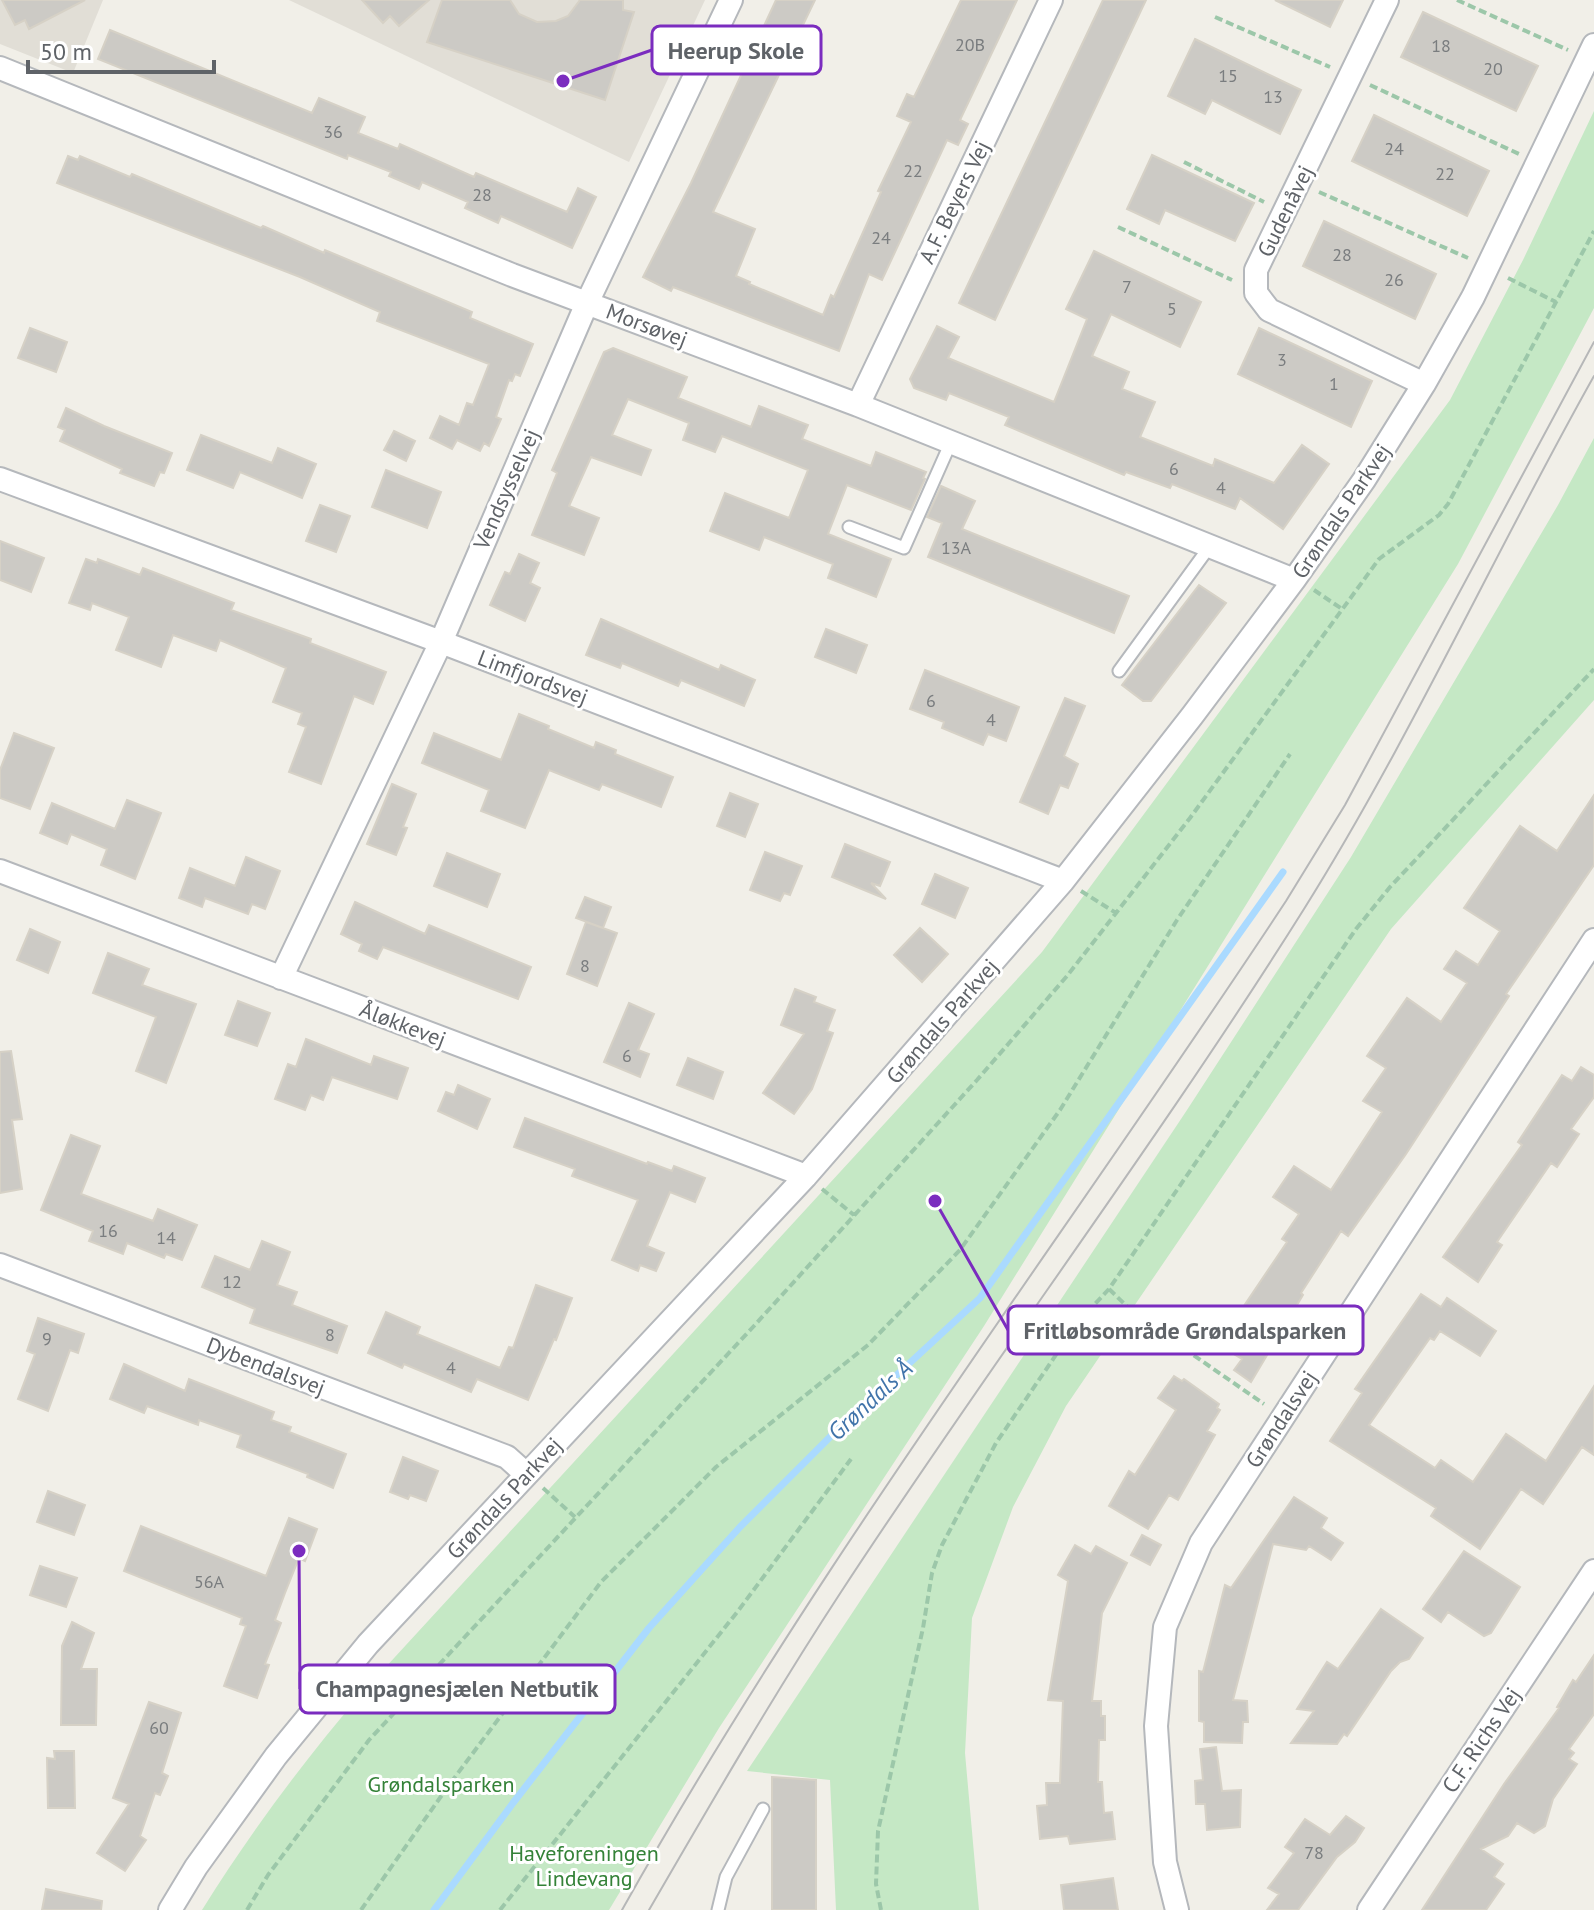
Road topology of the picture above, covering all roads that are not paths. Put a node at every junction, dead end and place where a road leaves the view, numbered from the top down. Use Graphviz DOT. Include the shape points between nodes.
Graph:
graph roads {
  1 [pos="731,0"];
  2 [pos="1051,0"];
  3 [pos="1387,0"];
  4 [pos="1594,45"];
  5 [pos="0,68"];
  6 [pos="587,303"];
  7 [pos="1424,384"];
  8 [pos="858,405"];
  9 [pos="951,442"];
  10 [pos="0,479"];
  11 [pos="849,527"];
  12 [pos="1210,546"];
  13 [pos="1294,580"];
  14 [pos="441,642"];
  15 [pos="1119,671"];
  16 [pos="0,871"];
  17 [pos="1063,881"];
  18 [pos="1594,940"];
  19 [pos="281,978"];
  20 [pos="806,1176"];
  21 [pos="0,1265"];
  22 [pos="526,1474"];
  23 [pos="1594,1571"];
  24 [pos="763,1809"];
  25 [pos="170,1910"];
  26 [pos="718,1910"];
  27 [pos="1177,1910"];
  28 [pos="1369,1910"];
  1 -- 6 [label="street, Vendsysselvej"];
  2 -- 8 [label="street, A.F. Beyers Vej"];
  3 -- 7 [label="street, Gudenåvej" via="1256,270 1256,291 1269,310"];
  4 -- 7 [label="street, Grøndals Parkvej"];
  5 -- 6 [label="street, Morsøvej"];
  6 -- 8 [label="street, Morsøvej"];
  6 -- 14 [label="street, Vendsysselvej"];
  7 -- 13 [label="street, Grøndals Parkvej"];
  8 -- 9 [label="street, Morsøvej"];
  9 -- 11 [label="lane" via="904,548"];
  9 -- 12 [label="street, Morsøvej"];
  10 -- 14 [label="street, Limfjordsvej"];
  12 -- 13 [label="street, Morsøvej"];
  12 -- 15 [label="lane"];
  13 -- 17 [label="street, Grøndals Parkvej"];
  14 -- 17 [label="street, Limfjordsvej"];
  14 -- 19 [label="street, Vendsysselvej"];
  16 -- 19 [label="street, Åløkkevej"];
  17 -- 20 [label="street, Grøndals Parkvej"];
  18 -- 27 [label="street, Grøndalsvej" via="1201,1543 1165,1627 1156,1726 1165,1862"];
  19 -- 20 [label="street, Åløkkevej"];
  20 -- 22 [label="street, Grøndals Parkvej"];
  21 -- 22 [label="street, Dybendalsvej" via="507,1457"];
  22 -- 25 [label="street, Grøndals Parkvej" via="368,1644 285,1745"];
  23 -- 28 [label="street, C.F. Richs Vej"];
  24 -- 26 [label="lane" via="726,1877"];
}
